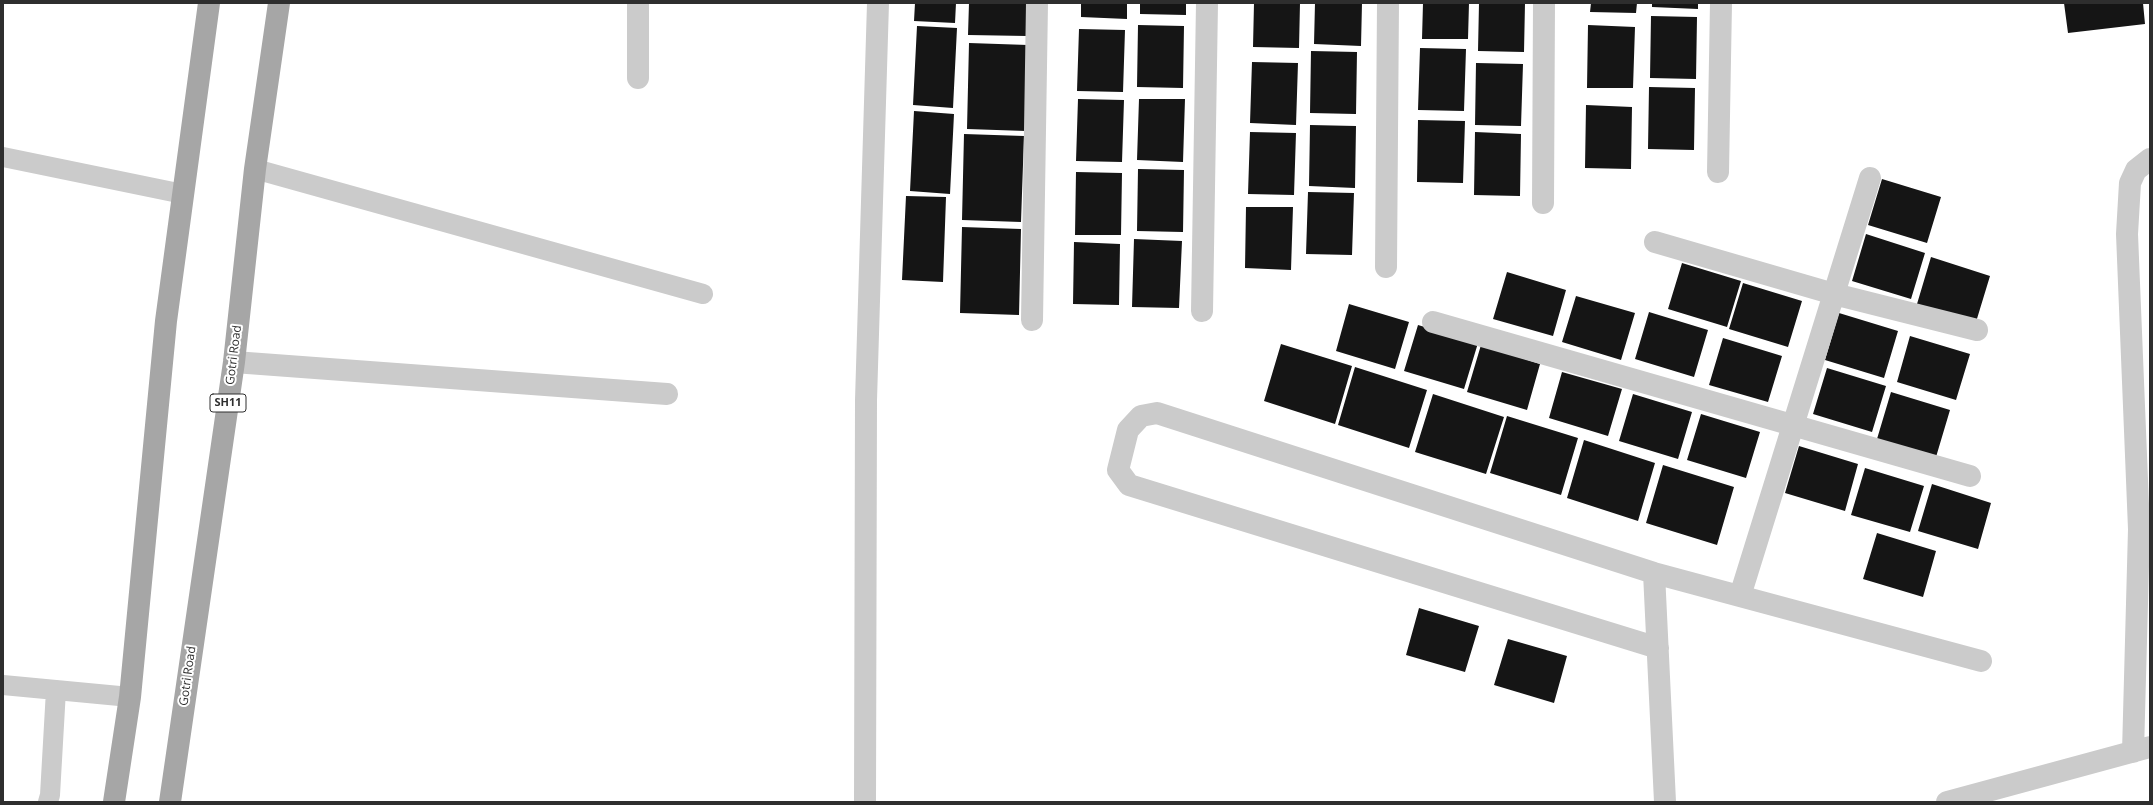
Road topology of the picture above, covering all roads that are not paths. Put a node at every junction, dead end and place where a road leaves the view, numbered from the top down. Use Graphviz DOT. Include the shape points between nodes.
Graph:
graph roads {
  1 [pos="209,3"];
  2 [pos="278,3"];
  3 [pos="638,3"];
  4 [pos="878,3"];
  5 [pos="1037,3"];
  6 [pos="1207,3"];
  7 [pos="1388,3"];
  8 [pos="1544,3"];
  9 [pos="1721,3"];
  10 [pos="638,78"];
  11 [pos="3,157"];
  12 [pos="2150,159"];
  13 [pos="255,169"];
  14 [pos="1718,172"];
  15 [pos="1870,178"];
  16 [pos="183,194"];
  17 [pos="1543,203"];
  18 [pos="1655,242"];
  19 [pos="1386,267"];
  20 [pos="703,294"];
  21 [pos="1834,294"];
  22 [pos="1202,311"];
  23 [pos="1032,320"];
  24 [pos="1433,322"];
  25 [pos="1977,330"];
  26 [pos="234,362"];
  27 [pos="667,394"];
  28 [pos="1793,426"];
  29 [pos="1970,476"];
  30 [pos="1654,573"];
  31 [pos="1740,596"];
  32 [pos="2143,597"];
  33 [pos="1658,648"];
  34 [pos="1981,661"];
  35 [pos="3,685"];
  36 [pos="56,690"];
  37 [pos="130,697"];
  38 [pos="2141,750"];
  39 [pos="48,802"];
  40 [pos="114,802"];
  41 [pos="170,802"];
  42 [pos="864,802"];
  43 [pos="1665,802"];
  44 [pos="1947,802"];
  1 -- 16 [label="main road"];
  2 -- 13 [label="main road, Gotri Road / SH11"];
  3 -- 10 [label="street"];
  4 -- 42 [label="street" via="866,400"];
  5 -- 23 [label="street"];
  6 -- 22 [label="street"];
  7 -- 19 [label="street"];
  8 -- 17 [label="street"];
  9 -- 14 [label="street"];
  11 -- 16 [label="lane"];
  12 -- 32 [label="street" via="2136,170 2130,183 2127,234"];
  13 -- 20 [label="lane"];
  13 -- 26 [label="main road, Gotri Road / SH11"];
  15 -- 21 [label="street"];
  16 -- 37 [label="main road" via="166,321"];
  18 -- 21 [label="street"];
  21 -- 25 [label="street"];
  21 -- 28 [label="street"];
  24 -- 28 [label="street"];
  26 -- 27 [label="street"];
  26 -- 41 [label="main road, Gotri Road / SH11"];
  28 -- 29 [label="street"];
  28 -- 31 [label="street"];
  30 -- 31 [label="street"];
  30 -- 33 [label="street"];
  30 -- 33 [label="street" via="1156,413 1141,416 1128,430 1122,451 1118,470 1129,485"];
  31 -- 34 [label="street"];
  32 -- 38 [label="street"];
  33 -- 43 [label="street"];
  35 -- 36 [label="lane"];
  36 -- 37 [label="lane"];
  36 -- 39 [label="lane"];
  37 -- 40 [label="main road"];
  38 -- 44 [label="street"];
}
